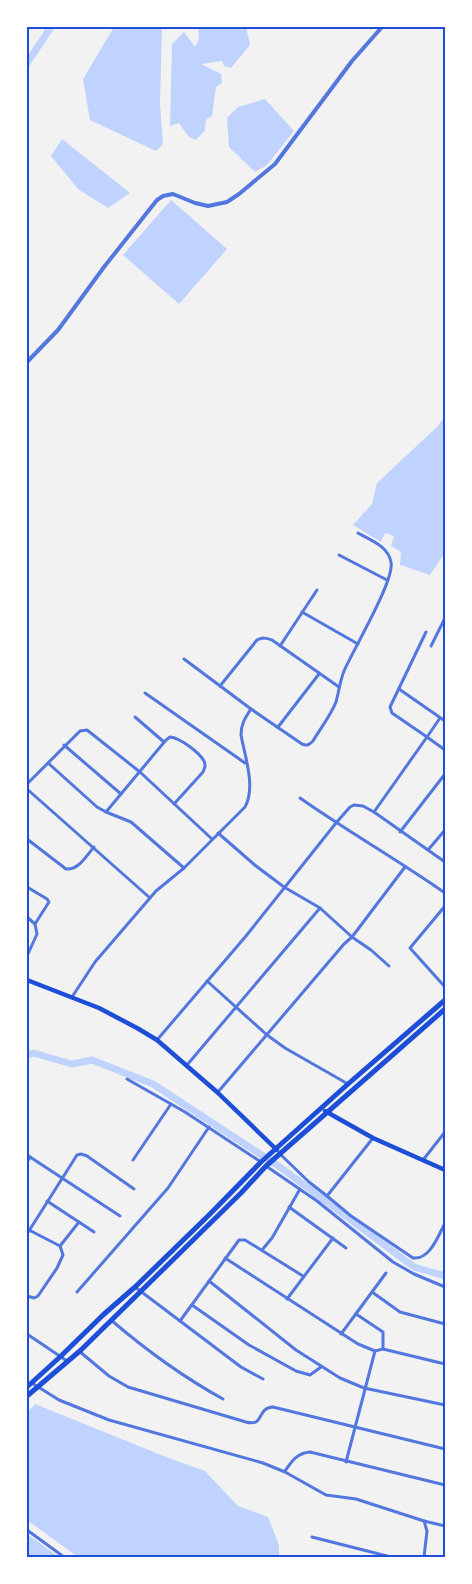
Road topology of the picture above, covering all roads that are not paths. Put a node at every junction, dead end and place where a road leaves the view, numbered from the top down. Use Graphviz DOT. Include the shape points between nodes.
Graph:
graph roads {
  1 [pos="382,27"];
  2 [pos="27,362"];
  3 [pos="358,533"];
  4 [pos="339,555"];
  5 [pos="387,580"];
  6 [pos="317,590"];
  7 [pos="302,612"];
  8 [pos="445,618"];
  9 [pos="426,632"];
  10 [pos="358,644"];
  11 [pos="280,646"];
  12 [pos="431,646"];
  13 [pos="184,658"];
  14 [pos="319,674"];
  15 [pos="219,686"];
  16 [pos="339,687"];
  17 [pos="399,689"];
  18 [pos="145,693"];
  19 [pos="251,709"];
  20 [pos="135,717"];
  21 [pos="440,718"];
  22 [pos="445,721"];
  23 [pos="278,726"];
  24 [pos="427,737"];
  25 [pos="164,742"];
  26 [pos="64,745"];
  27 [pos="445,750"];
  28 [pos="48,763"];
  29 [pos="246,764"];
  30 [pos="140,772"];
  31 [pos="445,774"];
  32 [pos="27,786"];
  33 [pos="121,794"];
  34 [pos="300,798"];
  35 [pos="174,804"];
  36 [pos="374,812"];
  37 [pos="106,813"];
  38 [pos="336,823"];
  39 [pos="445,830"];
  40 [pos="400,832"];
  41 [pos="218,833"];
  42 [pos="27,838"];
  43 [pos="212,839"];
  44 [pos="94,848"];
  45 [pos="428,850"];
  46 [pos="445,862"];
  47 [pos="405,867"];
  48 [pos="184,868"];
  49 [pos="27,887"];
  50 [pos="284,887"];
  51 [pos="445,893"];
  52 [pos="150,898"];
  53 [pos="445,906"];
  54 [pos="320,908"];
  55 [pos="27,917"];
  56 [pos="35,924"];
  57 [pos="352,936"];
  58 [pos="27,956"];
  59 [pos="389,966"];
  60 [pos="27,980"];
  61 [pos="207,981"];
  62 [pos="445,987"];
  63 [pos="72,997"];
  64 [pos="445,1000"];
  65 [pos="236,1007"];
  66 [pos="445,1010"];
  67 [pos="267,1035"];
  68 [pos="157,1040"];
  69 [pos="187,1065"];
  70 [pos="127,1079"];
  71 [pos="348,1084"];
  72 [pos="218,1092"];
  73 [pos="171,1104"];
  74 [pos="320,1108"];
  75 [pos="327,1112"];
  76 [pos="209,1127"];
  77 [pos="445,1132"];
  78 [pos="373,1138"];
  79 [pos="278,1152"];
  80 [pos="29,1156"];
  81 [pos="134,1160"];
  82 [pos="423,1160"];
  83 [pos="267,1161"];
  84 [pos="27,1162"];
  85 [pos="445,1170"];
  86 [pos="62,1178"];
  87 [pos="134,1189"];
  88 [pos="300,1189"];
  89 [pos="327,1196"];
  90 [pos="47,1201"];
  91 [pos="289,1207"];
  92 [pos="120,1216"];
  93 [pos="79,1222"];
  94 [pos="445,1223"];
  95 [pos="28,1232"];
  96 [pos="94,1232"];
  97 [pos="333,1238"];
  98 [pos="60,1246"];
  99 [pos="346,1248"];
  100 [pos="262,1250"];
  101 [pos="225,1258"];
  102 [pos="386,1274"];
  103 [pos="303,1276"];
  104 [pos="210,1281"];
  105 [pos="445,1287"];
  106 [pos="138,1289"];
  107 [pos="372,1292"];
  108 [pos="77,1293"];
  109 [pos="27,1296"];
  110 [pos="287,1299"];
  111 [pos="192,1305"];
  112 [pos="356,1314"];
  113 [pos="111,1320"];
  114 [pos="180,1321"];
  115 [pos="445,1324"];
  116 [pos="27,1334"];
  117 [pos="341,1334"];
  118 [pos="383,1349"];
  119 [pos="79,1351"];
  120 [pos="375,1351"];
  121 [pos="61,1356"];
  122 [pos="67,1361"];
  123 [pos="445,1364"];
  124 [pos="321,1367"];
  125 [pos="263,1379"];
  126 [pos="29,1384"];
  127 [pos="38,1386"];
  128 [pos="364,1388"];
  129 [pos="27,1396"];
  130 [pos="223,1399"];
  131 [pos="445,1405"];
  132 [pos="355,1427"];
  133 [pos="445,1449"];
  134 [pos="345,1462"];
  135 [pos="285,1472"];
  136 [pos="445,1485"];
  137 [pos="424,1521"];
  138 [pos="445,1526"];
  139 [pos="27,1530"];
  140 [pos="312,1537"];
  141 [pos="64,1557"];
  142 [pos="392,1557"];
  143 [pos="424,1557"];
  1 -- 2 [label="street" via="275,164 239,194 227,202 208,206 173,195 158,200 58,330"];
  3 -- 5 [label="street" via="390,556 392,565"];
  4 -- 5 [label="street"];
  5 -- 10 [label="street"];
  6 -- 7 [label="street"];
  7 -- 10 [label="street"];
  7 -- 11 [label="street"];
  8 -- 12 [label="street"];
  9 -- 17 [label="street"];
  10 -- 16 [label="street"];
  11 -- 14 [label="street"];
  11 -- 15 [label="street" via="266,638 257,640"];
  13 -- 15 [label="street"];
  14 -- 16 [label="street"];
  14 -- 23 [label="street"];
  15 -- 19 [label="street"];
  16 -- 23 [label="street" via="332,710 310,744 302,744"];
  17 -- 21 [label="street"];
  17 -- 24 [label="street" via="390,710"];
  18 -- 29 [label="street"];
  19 -- 23 [label="street"];
  19 -- 29 [label="street" via="241,728"];
  20 -- 25 [label="street"];
  21 -- 22 [label="street"];
  21 -- 24 [label="street"];
  24 -- 27 [label="street"];
  24 -- 36 [label="street"];
  25 -- 30 [label="street"];
  25 -- 35 [label="street" via="170,737 179,739 205,766"];
  26 -- 28 [label="street"];
  26 -- 30 [label="street" via="87,730"];
  26 -- 33 [label="street"];
  28 -- 32 [label="street"];
  28 -- 37 [label="street"];
  29 -- 41 [label="street" via="249,800"];
  30 -- 33 [label="street"];
  30 -- 35 [label="street"];
  31 -- 40 [label="street"];
  32 -- 44 [label="street"];
  33 -- 37 [label="street"];
  34 -- 38 [label="street"];
  35 -- 43 [label="street"];
  36 -- 38 [label="street" via="354,805"];
  36 -- 40 [label="street"];
  37 -- 48 [label="street" via="131,822"];
  38 -- 47 [label="street"];
  38 -- 50 [label="street"];
  39 -- 45 [label="street"];
  40 -- 45 [label="street"];
  41 -- 43 [label="street"];
  41 -- 50 [label="street"];
  42 -- 44 [label="street" via="66,869 74,869"];
  43 -- 48 [label="street"];
  44 -- 52 [label="street"];
  45 -- 46 [label="street"];
  47 -- 51 [label="street"];
  47 -- 57 [label="street"];
  48 -- 52 [label="street"];
  49 -- 56 [label="street" via="49,902"];
  50 -- 54 [label="street"];
  50 -- 61 [label="street"];
  52 -- 63 [label="street" via="95,962"];
  53 -- 62 [label="street" via="410,948"];
  54 -- 57 [label="street"];
  54 -- 65 [label="street"];
  55 -- 56 [label="street"];
  56 -- 58 [label="street" via="37,934"];
  57 -- 59 [label="street"];
  57 -- 67 [label="street"];
  60 -- 63 [label="main road"];
  61 -- 65 [label="street"];
  61 -- 68 [label="street"];
  63 -- 68 [label="main road"];
  64 -- 71 [label="main road"];
  65 -- 67 [label="street"];
  65 -- 69 [label="street"];
  66 -- 75 [label="main road"];
  67 -- 71 [label="street"];
  67 -- 72 [label="street"];
  68 -- 69 [label="main road"];
  69 -- 72 [label="main road"];
  70 -- 73 [label="street"];
  71 -- 74 [label="main road"];
  72 -- 79 [label="main road"];
  73 -- 76 [label="street"];
  73 -- 81 [label="street"];
  74 -- 75 [label="main road"];
  74 -- 79 [label="main road"];
  75 -- 78 [label="main road"];
  75 -- 79 [label="main road"];
  76 -- 83 [label="street"];
  76 -- 108 [label="street" via="168,1188"];
  77 -- 82 [label="street"];
  78 -- 82 [label="main road"];
  78 -- 89 [label="street"];
  79 -- 83 [label="main road"];
  79 -- 89 [label="street"];
  80 -- 84 [label="street"];
  80 -- 86 [label="street"];
  82 -- 85 [label="main road"];
  83 -- 88 [label="street"];
  83 -- 106 [label="main road" via="241,1193"];
  86 -- 87 [label="street" via="81,1154"];
  86 -- 90 [label="street"];
  86 -- 92 [label="street"];
  88 -- 91 [label="street"];
  88 -- 105 [label="street" via="393,1262"];
  89 -- 94 [label="street" via="413,1258 425,1256"];
  90 -- 93 [label="street"];
  90 -- 95 [label="street"];
  91 -- 97 [label="street"];
  91 -- 100 [label="street"];
  93 -- 96 [label="street"];
  93 -- 98 [label="street"];
  95 -- 98 [label="street"];
  97 -- 99 [label="street"];
  97 -- 103 [label="street"];
  98 -- 109 [label="street" via="63,1255 57,1268 38,1296"];
  100 -- 101 [label="street" via="242,1239"];
  100 -- 103 [label="street"];
  101 -- 104 [label="street"];
  101 -- 110 [label="street"];
  102 -- 107 [label="street"];
  103 -- 110 [label="street"];
  104 -- 111 [label="street"];
  104 -- 124 [label="street"];
  106 -- 113 [label="main road"];
  106 -- 114 [label="street"];
  106 -- 121 [label="main road" via="103,1315"];
  107 -- 112 [label="street"];
  107 -- 115 [label="street" via="400,1312"];
  110 -- 117 [label="street"];
  111 -- 114 [label="street"];
  111 -- 124 [label="street" via="249,1345 296,1371 310,1375"];
  112 -- 117 [label="street"];
  112 -- 118 [label="street" via="383,1332"];
  113 -- 119 [label="main road"];
  113 -- 130 [label="street" via="146,1349"];
  114 -- 125 [label="street"];
  116 -- 121 [label="street"];
  117 -- 120 [label="street"];
  118 -- 120 [label="street"];
  118 -- 123 [label="street"];
  119 -- 122 [label="main road"];
  119 -- 132 [label="street" via="128,1387 246,1422 255,1423 264,1410 273,1407"];
  120 -- 128 [label="street"];
  121 -- 122 [label="street"];
  121 -- 126 [label="main road"];
  122 -- 127 [label="main road"];
  124 -- 128 [label="street"];
  126 -- 127 [label="street"];
  127 -- 129 [label="main road"];
  127 -- 135 [label="street" via="59,1400 108,1420"];
  128 -- 131 [label="street"];
  128 -- 132 [label="street"];
  132 -- 133 [label="street"];
  132 -- 134 [label="street"];
  134 -- 135 [label="street" via="307,1452 294,1458"];
  134 -- 136 [label="street"];
  135 -- 137 [label="street" via="326,1495 356,1499"];
  137 -- 138 [label="street"];
  137 -- 143 [label="street"];
  139 -- 141 [label="street"];
  140 -- 142 [label="street"];
}
